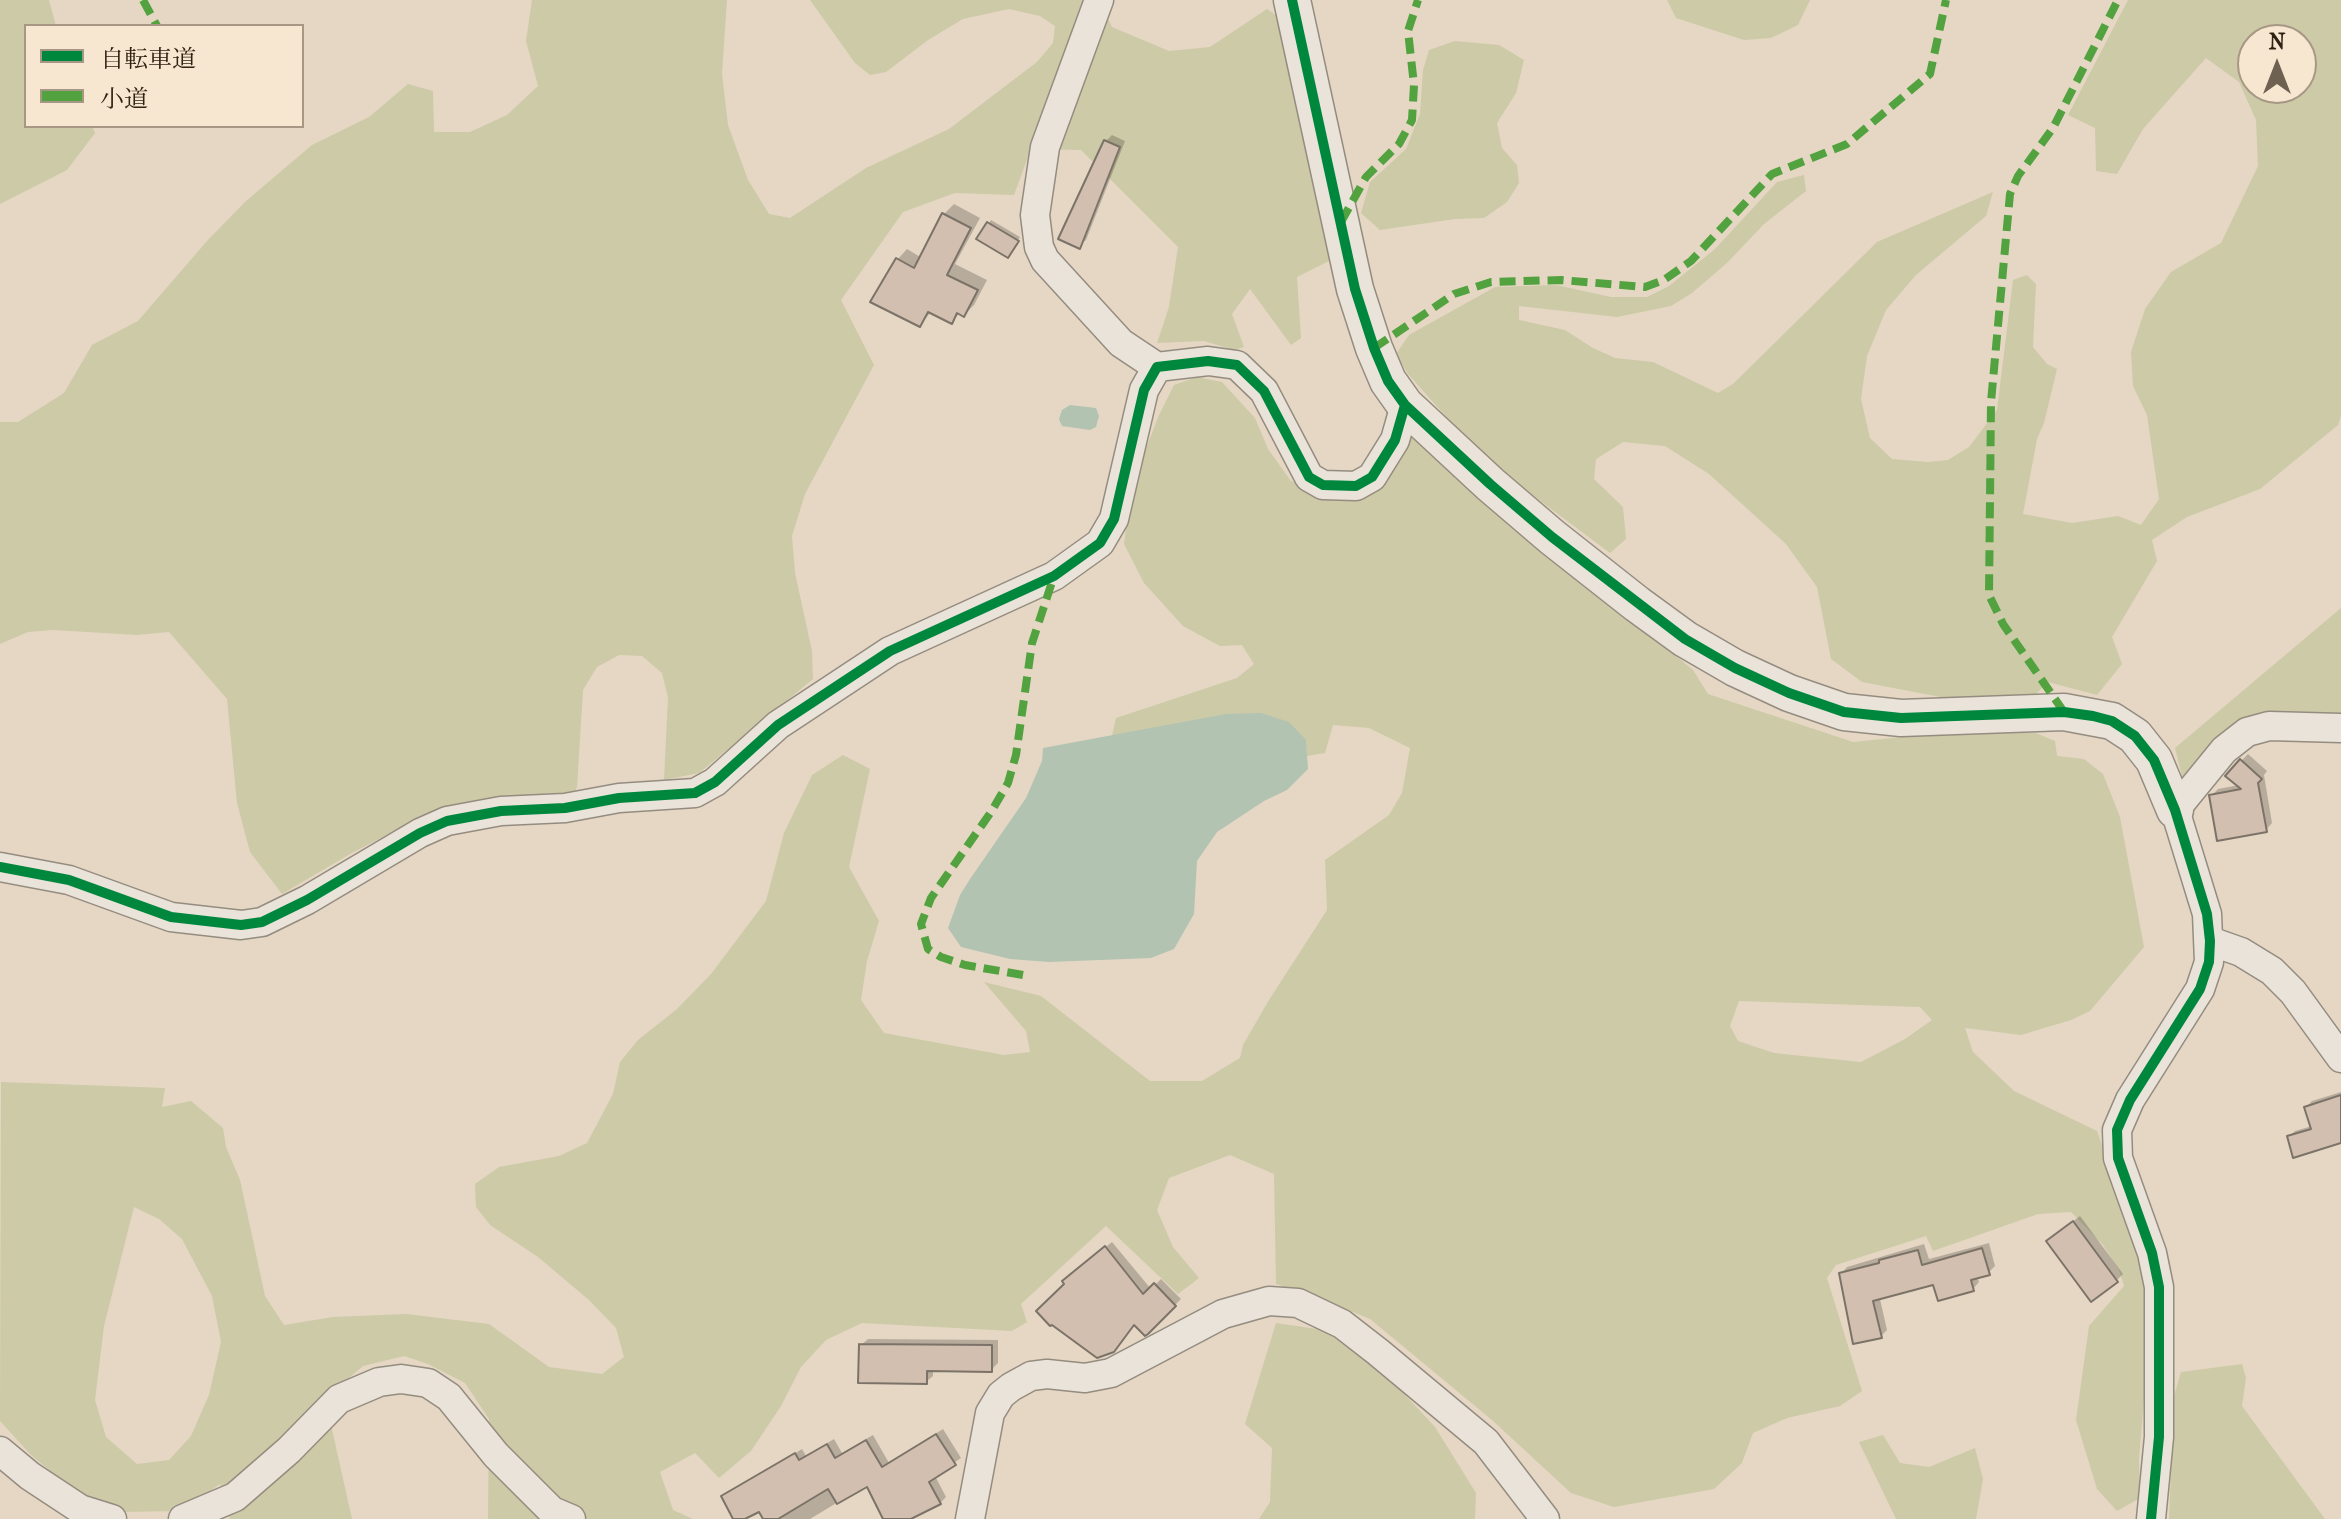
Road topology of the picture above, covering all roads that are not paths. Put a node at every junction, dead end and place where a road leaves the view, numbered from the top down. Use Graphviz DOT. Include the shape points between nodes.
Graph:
graph roads {
  1 [pos="1099,0"];
  2 [pos="1292,0"];
  3 [pos="1157,367"];
  4 [pos="1405,405"];
  5 [pos="2341,728"];
  6 [pos="2175,810"];
  7 [pos="0,867"];
  8 [pos="2210,941"];
  9 [pos="2341,1058"];
  10 [pos="0,1451"];
  11 [pos="2150,1518"];
  12 [pos="112,1519"];
  13 [pos="183,1519"];
  14 [pos="571,1519"];
  15 [pos="970,1519"];
  16 [pos="1545,1519"];
  1 -- 3 [label="street" via="1045,147 1035,215 1039,247 1121,343"];
  2 -- 4 [label="street" via="1355,289 1388,381"];
  3 -- 4 [label="street" via="1208,361 1237,365 1264,391 1309,477 1323,485 1356,486 1372,477 1395,440"];
  3 -- 7 [label="street" via="1144,390 1114,519 1100,543 1054,576 890,651 778,725 715,782 695,793 447,821 307,900 262,922 241,925 171,917 69,880"];
  4 -- 6 [label="street" via="1552,537 1673,630 1735,668 1844,712 1901,718 2064,712 2112,721 2135,736 2154,760"];
  5 -- 6 [label="street" via="2269,726 2247,732 2224,750"];
  6 -- 8 [label="street" via="2207,914"];
  8 -- 9 [label="street" via="2272,971"];
  8 -- 11 [label="street" via="2200,989 2130,1100 2117,1130 2118,1158 2159,1287 2159,1437"];
  10 -- 12 [label="street" via="80,1509"];
  13 -- 14 [label="street" via="235,1497 339,1399 401,1379 428,1383 449,1397 496,1455 552,1511"];
  15 -- 16 [label="street" via="990,1413 1011,1387 1031,1376 1085,1378 1111,1373 1223,1314 1269,1301 1298,1303 1342,1324 1378,1352 1486,1442"];
}
